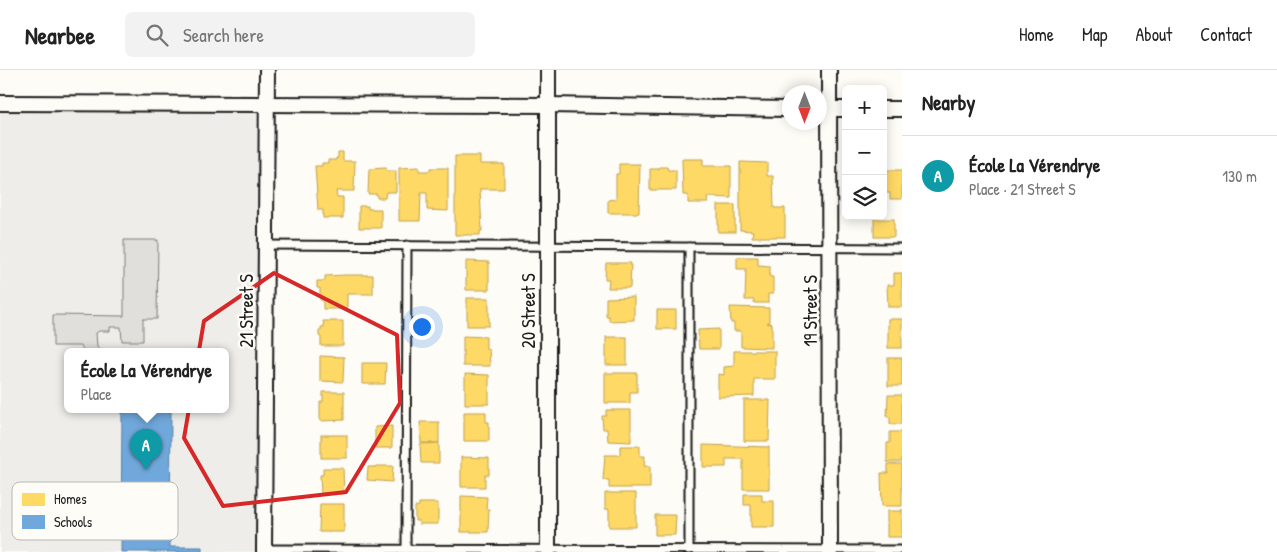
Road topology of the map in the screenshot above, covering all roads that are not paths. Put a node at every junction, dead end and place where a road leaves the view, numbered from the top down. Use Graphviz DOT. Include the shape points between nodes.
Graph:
graph roads {
  1 [pos="267,70"];
  2 [pos="548,70"];
  3 [pos="829,70"];
  4 [pos="827,86"];
  5 [pos="0,103"];
  6 [pos="267,104"];
  7 [pos="548,106"];
  8 [pos="782,109"];
  9 [pos="887,109"];
  10 [pos="902,109"];
  11 [pos="827,110"];
  12 [pos="842,110"];
  13 [pos="825,130"];
  14 [pos="407,245"];
  15 [pos="266,246"];
  16 [pos="548,246"];
  17 [pos="689,247"];
  18 [pos="829,248"];
  19 [pos="902,248"];
  20 [pos="406,549"];
  21 [pos="264,550"];
  22 [pos="689,550"];
  23 [pos="902,550"];
  24 [pos="548,551"];
  25 [pos="830,551"];
  1 -- 6 [label="street, 21 Street S"];
  2 -- 7 [label="street, 20 Street S"];
  3 -- 4 [label="street, 19 Street S"];
  5 -- 6 [label="street"];
  6 -- 7 [label="street"];
  6 -- 15 [label="street, 21 Street S"];
  7 -- 8 [label="street"];
  7 -- 16 [label="street, 20 Street S"];
  9 -- 10 [label="street"];
  11 -- 12 [label="street"];
  13 -- 18 [label="street, 19 Street S"];
  14 -- 15 [label="lane"];
  14 -- 16 [label="lane"];
  14 -- 20 [label="lane"];
  15 -- 21 [label="street, 21 Street S"];
  16 -- 17 [label="lane"];
  16 -- 24 [label="street, 20 Street S"];
  17 -- 18 [label="lane"];
  17 -- 22 [label="lane"];
  18 -- 19 [label="lane"];
  18 -- 25 [label="street, 19 Street S"];
  20 -- 21 [label="lane"];
  20 -- 24 [label="lane"];
  22 -- 24 [label="lane"];
  22 -- 25 [label="lane"];
  23 -- 25 [label="lane"];
}
